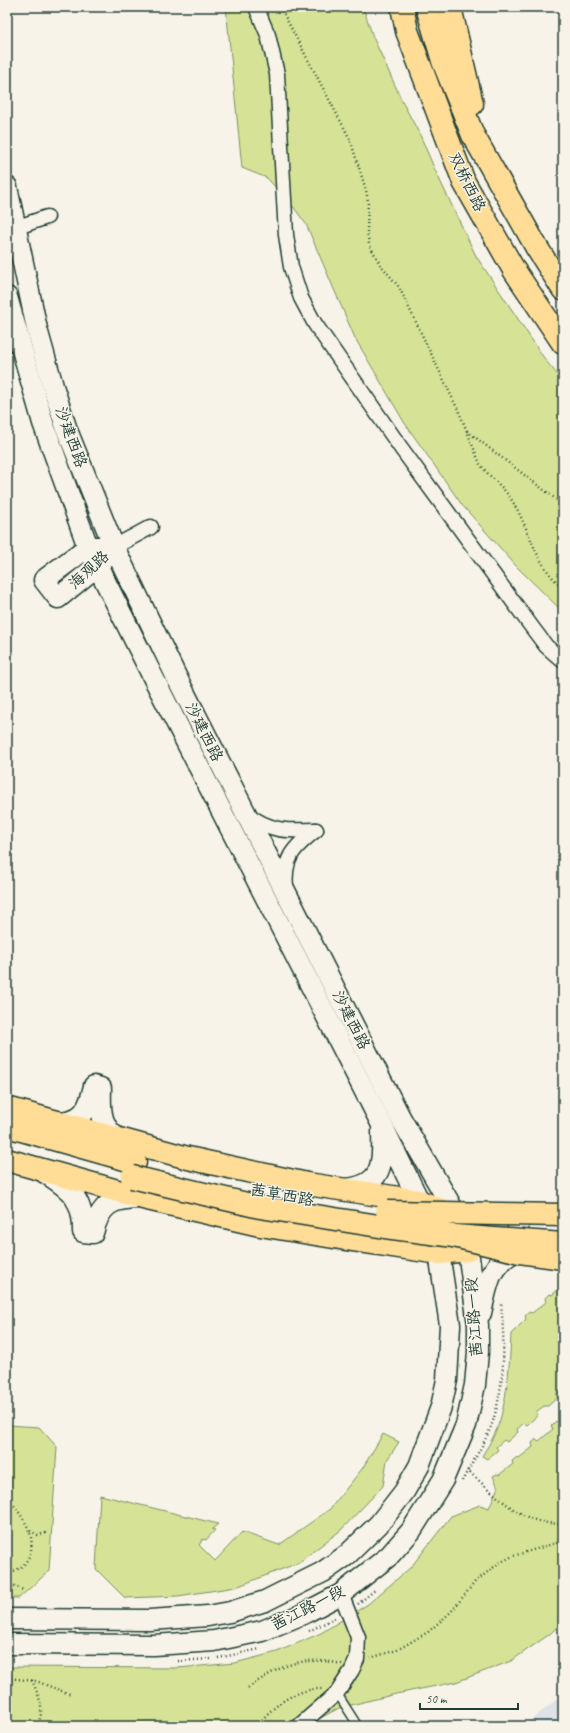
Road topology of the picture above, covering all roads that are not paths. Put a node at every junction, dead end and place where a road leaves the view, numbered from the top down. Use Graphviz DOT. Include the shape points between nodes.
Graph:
graph roads {
  1 [pos="256,7"];
  2 [pos="388,7"];
  3 [pos="402,7"];
  4 [pos="427,7"];
  5 [pos="450,7"];
  6 [pos="7,187"];
  7 [pos="47,217"];
  8 [pos="520,218"];
  9 [pos="10,230"];
  10 [pos="498,241"];
  11 [pos="563,289"];
  12 [pos="7,296"];
  13 [pos="563,343"];
  14 [pos="151,528"];
  15 [pos="88,547"];
  16 [pos="114,547"];
  17 [pos="98,566"];
  18 [pos="563,661"];
  19 [pos="245,812"];
  20 [pos="287,895"];
  21 [pos="7,1108"];
  22 [pos="57,1122"];
  23 [pos="382,1125"];
  24 [pos="7,1126"];
  25 [pos="122,1141"];
  26 [pos="7,1142"];
  27 [pos="7,1160"];
  28 [pos="37,1168"];
  29 [pos="133,1169"];
  30 [pos="307,1184"];
  31 [pos="342,1190"];
  32 [pos="143,1198"];
  33 [pos="419,1202"];
  34 [pos="387,1212"];
  35 [pos="563,1215"];
  36 [pos="518,1221"];
  37 [pos="563,1223"];
  38 [pos="563,1229"];
  39 [pos="299,1232"];
  40 [pos="459,1234"];
  41 [pos="563,1244"];
  42 [pos="518,1250"];
  43 [pos="563,1252"];
  44 [pos="439,1253"];
  45 [pos="563,1258"];
  46 [pos="478,1325"];
  47 [pos="341,1594"];
  48 [pos="7,1619"];
  49 [pos="7,1644"];
  50 [pos="335,1694"];
  51 [pos="299,1726"];
  52 [pos="358,1726"];
  1 -- 18 [label="street" via="268,35 277,74 286,235 291,267 301,298 315,324 401,448 546,646"];
  2 -- 10 [label="main road" via="429,129 443,160 458,187"];
  3 -- 10 [label="main road, 双桥西路" via="407,31 464,182"];
  4 -- 8 [label="main road, 双桥西路" via="443,61 473,135"];
  5 -- 8 [label="main road" via="468,89 487,152"];
  6 -- 9 [label="main road, 沙建西路"];
  7 -- 9 [label="street"];
  8 -- 11 [label="main road, 双桥西路"];
  9 -- 16 [label="main road, 沙建西路" via="53,386 70,437"];
  10 -- 13 [label="main road, 双桥西路" via="530,296"];
  12 -- 15 [label="main road, 沙建西路" via="43,423"];
  14 -- 16 [label="street"];
  15 -- 16 [label="main road, 海观路"];
  15 -- 17 [label="main road, 沙建西路"];
  15 -- 17 [label="main road, 海观路" via="44,580 58,598"];
  16 -- 17 [label="main road, 海观路"];
  16 -- 19 [label="main road, 沙建西路"];
  17 -- 23 [label="main road, 沙建西路"];
  19 -- 20 [label="main road, 沙建西路"];
  19 -- 20 [label="street" via="273,829 316,830 297,846 286,864"];
  20 -- 40 [label="main road, 沙建西路"];
  21 -- 22 [label="main road"];
  22 -- 25 [label="main road"];
  22 -- 25 [label="main road" via="79,1117 90,1104 94,1086 101,1088 102,1120 115,1137"];
  23 -- 31 [label="main road" via="382,1156 378,1173 366,1185"];
  23 -- 33 [label="main road, 沙建西路"];
  24 -- 29 [label="main road, 茜草西路"];
  25 -- 30 [label="main road"];
  26 -- 29 [label="main road, 茜草西路"];
  27 -- 28 [label="main road"];
  28 -- 32 [label="main road"];
  28 -- 32 [label="main road" via="68,1188 74,1196 82,1212 83,1232 93,1233 98,1216 110,1203 118,1199"];
  29 -- 34 [label="main road, 茜草西路"];
  29 -- 40 [label="main road, 茜草西路, bridge" via="260,1207 385,1227"];
  30 -- 31 [label="main road"];
  30 -- 39 [label="main road"];
  31 -- 33 [label="main road"];
  32 -- 39 [label="main road"];
  33 -- 40 [label="main road"];
  33 -- 44 [label="main road, 沙建西路"];
  34 -- 35 [label="main road, bridge"];
  34 -- 38 [label="main road, 茜草西路, bridge" via="454,1221"];
  36 -- 37 [label="main road"];
  36 -- 40 [label="main road"];
  36 -- 42 [label="main road"];
  39 -- 44 [label="main road"];
  40 -- 41 [label="main road, 茜草西路, bridge"];
  40 -- 42 [label="main road"];
  40 -- 44 [label="main road"];
  40 -- 45 [label="main road, bridge" via="520,1252"];
  40 -- 46 [label="main road, 茜江路一段"];
  42 -- 43 [label="main road"];
  42 -- 46 [label="main road" via="504,1257 492,1273"];
  44 -- 48 [label="main road, 茜江路一段" via="450,1326 447,1380 441,1407 419,1466 404,1492 379,1524 347,1555 323,1572 265,1601 223,1613 150,1620"];
  46 -- 47 [label="main road, 茜江路一段" via="475,1385 466,1425 443,1480 411,1531 389,1556"];
  47 -- 49 [label="main road, 茜江路一段" via="262,1631 214,1641 154,1645"];
  47 -- 50 [label="street" via="358,1637 356,1663"];
  50 -- 51 [label="street"];
  50 -- 52 [label="lane"];
}
